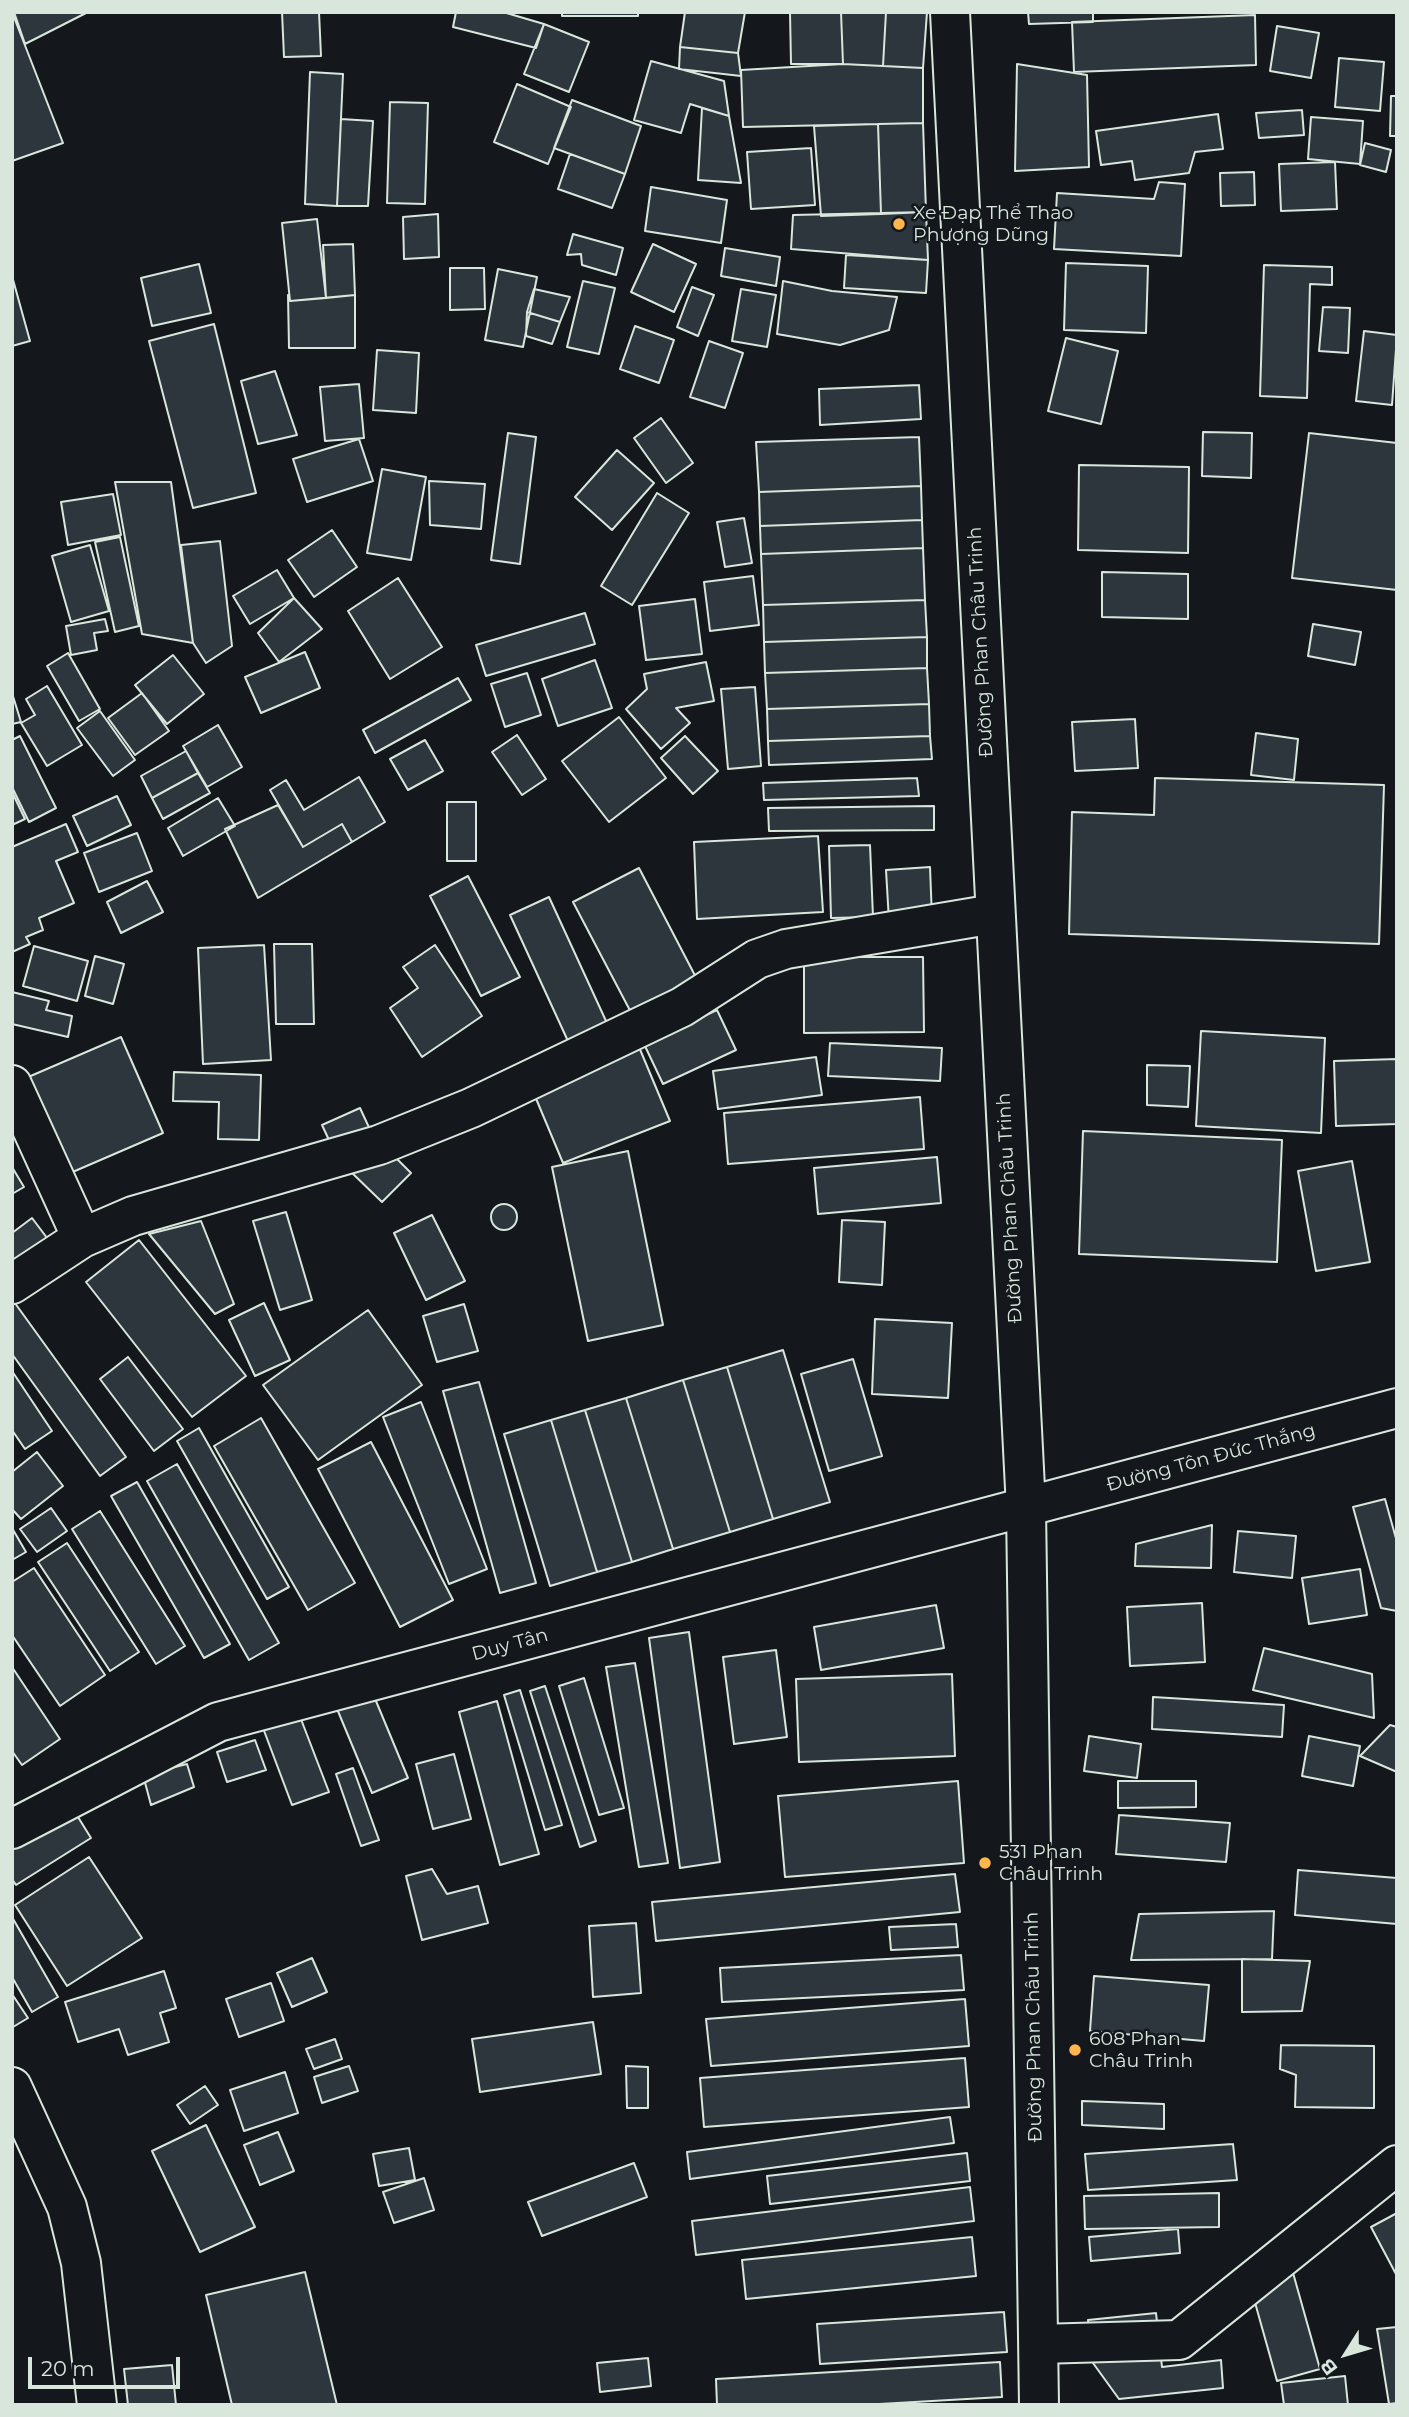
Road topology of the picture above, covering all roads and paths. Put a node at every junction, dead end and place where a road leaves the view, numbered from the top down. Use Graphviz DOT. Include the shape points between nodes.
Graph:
graph roads {
  1 [pos="950,12"];
  2 [pos="994,914"];
  3 [pos="12,1085"];
  4 [pos="82,1238"];
  5 [pos="12,1284"];
  6 [pos="1397,1408"];
  7 [pos="1026,1508"];
  8 [pos="12,1829"];
  9 [pos="12,2087"];
  10 [pos="1397,2165"];
  11 [pos="1039,2344"];
  12 [pos="97,2405"];
  13 [pos="1040,2405"];
  1 -- 2 [label="street, Đường Phan Châu Trinh"];
  2 -- 4 [label="street" via="786,949 757,959 682,1007 471,1108 379,1145 133,1216"];
  2 -- 7 [label="street, Đường Phan Châu Trinh"];
  3 -- 4 [label="street"];
  4 -- 5 [label="street"];
  6 -- 7 [label="street, Đường Tôn Đức Thắng"];
  7 -- 8 [label="street, Duy Tân" via="218,1722"];
  7 -- 11 [label="street, Đường Phan Châu Trinh"];
  9 -- 12 [label="street" via="67,2207 81,2263"];
  10 -- 11 [label="street" via="1178,2340"];
  11 -- 13 [label="street, Đường Phan Châu Trinh"];
}
